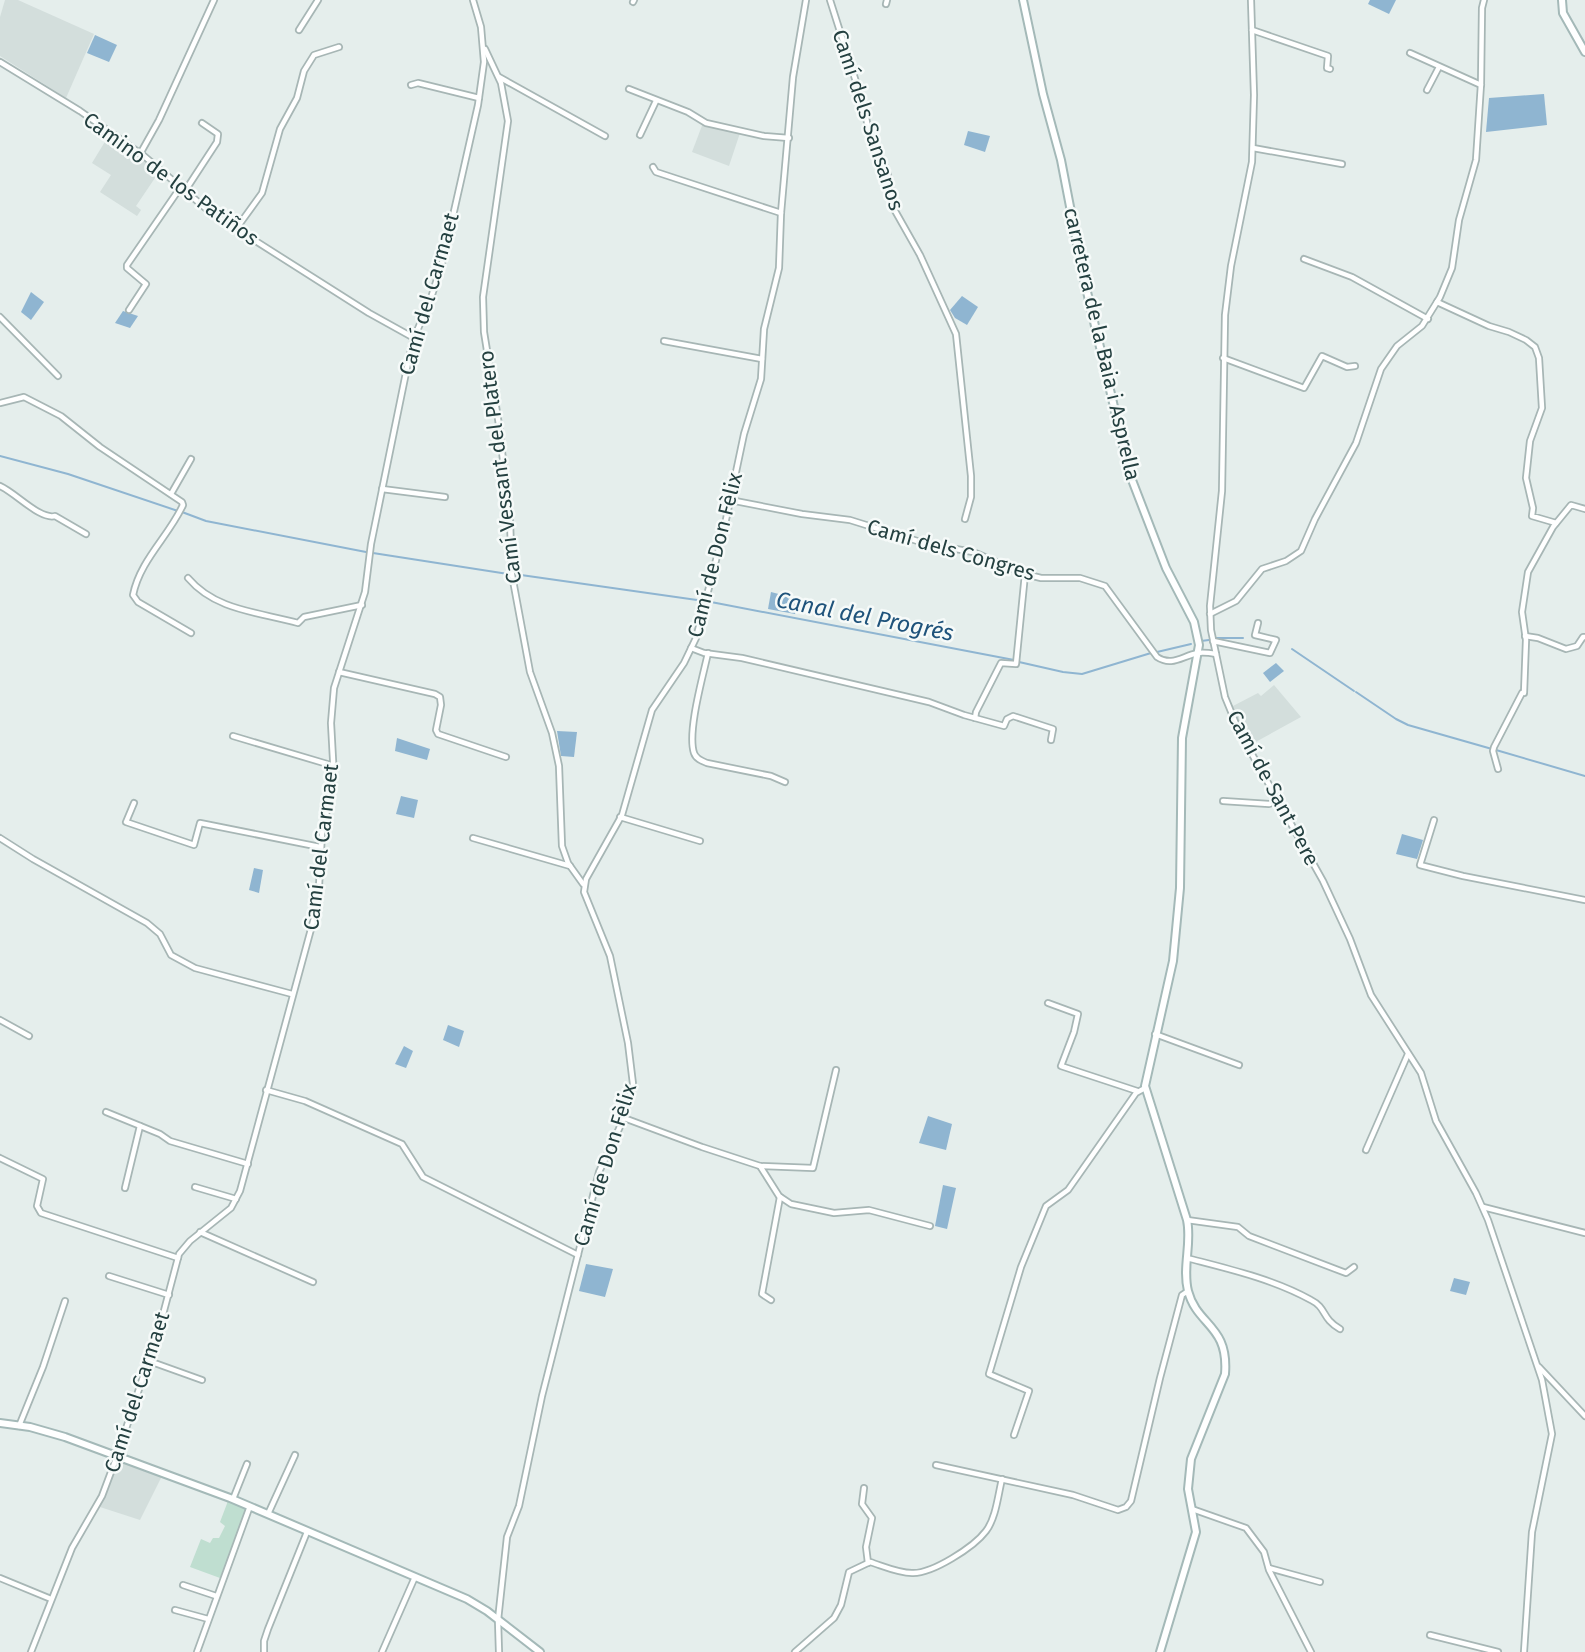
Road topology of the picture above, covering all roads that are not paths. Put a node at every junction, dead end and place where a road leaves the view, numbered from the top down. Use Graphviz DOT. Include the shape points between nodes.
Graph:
graph roads {
  1 [pos="214,0"];
  2 [pos="318,0"];
  3 [pos="473,0"];
  4 [pos="806,0"];
  5 [pos="830,0"];
  6 [pos="1023,0"];
  7 [pos="1251,0"];
  8 [pos="1485,0"];
  9 [pos="1562,0"];
  10 [pos="299,30"];
  11 [pos="1252,30"];
  12 [pos="483,45"];
  13 [pos="339,47"];
  14 [pos="1585,52"];
  15 [pos="1410,53"];
  16 [pos="0,62"];
  17 [pos="1439,66"];
  18 [pos="1330,69"];
  19 [pos="499,76"];
  20 [pos="411,85"];
  21 [pos="1481,85"];
  22 [pos="629,89"];
  23 [pos="1427,90"];
  24 [pos="479,97"];
  25 [pos="656,101"];
  26 [pos="202,124"];
  27 [pos="640,135"];
  28 [pos="605,136"];
  29 [pos="789,138"];
  30 [pos="1253,148"];
  31 [pos="140,154"];
  32 [pos="1342,164"];
  33 [pos="653,167"];
  34 [pos="183,189"];
  35 [pos="781,213"];
  36 [pos="236,229"];
  37 [pos="1304,259"];
  38 [pos="1437,302"];
  39 [pos="129,310"];
  40 [pos="0,317"];
  41 [pos="1427,319"];
  42 [pos="414,338"];
  43 [pos="664,341"];
  44 [pos="1223,358"];
  45 [pos="762,359"];
  46 [pos="1355,366"];
  47 [pos="58,376"];
  48 [pos="0,403"];
  49 [pos="191,459"];
  50 [pos="0,486"];
  51 [pos="382,489"];
  52 [pos="171,494"];
  53 [pos="445,497"];
  54 [pos="730,500"];
  55 [pos="1585,509"];
  56 [pos="965,519"];
  57 [pos="1556,523"];
  58 [pos="86,534"];
  59 [pos="1025,574"];
  60 [pos="188,578"];
  61 [pos="362,605"];
  62 [pos="1210,614"];
  63 [pos="1258,624"];
  64 [pos="191,633"];
  65 [pos="1525,636"];
  66 [pos="1585,637"];
  67 [pos="1213,641"];
  68 [pos="691,648"];
  69 [pos="1199,652"];
  70 [pos="708,653"];
  71 [pos="1216,654"];
  72 [pos="339,672"];
  73 [pos="975,719"];
  74 [pos="233,736"];
  75 [pos="1051,740"];
  76 [pos="506,757"];
  77 [pos="334,766"];
  78 [pos="1498,769"];
  79 [pos="785,782"];
  80 [pos="1223,801"];
  81 [pos="1280,801"];
  82 [pos="134,803"];
  83 [pos="620,817"];
  84 [pos="1434,820"];
  85 [pos="0,838"];
  86 [pos="473,838"];
  87 [pos="700,841"];
  88 [pos="320,847"];
  89 [pos="570,866"];
  90 [pos="583,884"];
  91 [pos="1585,900"];
  92 [pos="292,994"];
  93 [pos="1048,1003"];
  94 [pos="0,1020"];
  95 [pos="1155,1034"];
  96 [pos="29,1036"];
  97 [pos="1409,1053"];
  98 [pos="1239,1065"];
  99 [pos="836,1070"];
  100 [pos="1145,1088"];
  101 [pos="266,1090"];
  102 [pos="1138,1091"];
  103 [pos="106,1112"];
  104 [pos="624,1118"];
  105 [pos="140,1126"];
  106 [pos="1366,1150"];
  107 [pos="0,1158"];
  108 [pos="248,1164"];
  109 [pos="760,1166"];
  110 [pos="125,1188"];
  111 [pos="195,1188"];
  112 [pos="780,1197"];
  113 [pos="236,1199"];
  114 [pos="1482,1207"];
  115 [pos="1187,1220"];
  116 [pos="930,1226"];
  117 [pos="200,1232"];
  118 [pos="1585,1233"];
  119 [pos="578,1255"];
  120 [pos="178,1258"];
  121 [pos="1187,1258"];
  122 [pos="1354,1267"];
  123 [pos="109,1276"];
  124 [pos="313,1282"];
  125 [pos="1188,1291"];
  126 [pos="169,1294"];
  127 [pos="771,1300"];
  128 [pos="65,1301"];
  129 [pos="1340,1329"];
  130 [pos="149,1361"];
  131 [pos="1536,1364"];
  132 [pos="202,1380"];
  133 [pos="1585,1416"];
  134 [pos="0,1423"];
  135 [pos="19,1426"];
  136 [pos="1014,1436"];
  137 [pos="295,1455"];
  138 [pos="117,1456"];
  139 [pos="247,1464"];
  140 [pos="936,1465"];
  141 [pos="1002,1479"];
  142 [pos="864,1488"];
  143 [pos="233,1499"];
  144 [pos="250,1506"];
  145 [pos="1192,1510"];
  146 [pos="268,1514"];
  147 [pos="307,1532"];
  148 [pos="867,1563"];
  149 [pos="1269,1568"];
  150 [pos="415,1577"];
  151 [pos="0,1578"];
  152 [pos="1320,1582"];
  153 [pos="183,1585"];
  154 [pos="216,1596"];
  155 [pos="51,1599"];
  156 [pos="175,1610"];
  157 [pos="208,1619"];
  158 [pos="498,1620"];
  159 [pos="1430,1635"];
  160 [pos="32,1652"];
  161 [pos="197,1652"];
  162 [pos="264,1652"];
  163 [pos="382,1652"];
  164 [pos="499,1652"];
  165 [pos="540,1652"];
  166 [pos="795,1652"];
  167 [pos="1160,1652"];
  168 [pos="1311,1652"];
  169 [pos="1498,1652"];
  170 [pos="1524,1652"];
  1 -- 31 [label="street"];
  2 -- 10 [label="street"];
  3 -- 12 [label="street, Camí del Carmaet"];
  4 -- 29 [label="street, Camí de Don Fèlix"];
  5 -- 56 [label="street, Camí dels Sansanos" via="869,133 887,171 894,209 956,334 971,476"];
  6 -- 69 [label="main road, carretera de la Baia i Asprella" via="1126,458 1166,568 1194,622"];
  7 -- 11 [label="street, Camí de Sant Pere"];
  8 -- 21 [label="street"];
  9 -- 14 [label="main road" via="1563,13"];
  11 -- 18 [label="street" via="1328,56"];
  11 -- 30 [label="street, Camí de Sant Pere"];
  12 -- 19 [label="street, Camí Vessant del Platero"];
  12 -- 24 [label="street, Camí del Carmaet"];
  13 -- 36 [label="street" via="314,55 304,71 297,98 280,129 262,193"];
  15 -- 17 [label="street"];
  16 -- 31 [label="street, Camino de los Patiños"];
  17 -- 21 [label="street"];
  17 -- 23 [label="street"];
  19 -- 28 [label="street"];
  19 -- 89 [label="street, Camí Vessant del Platero" via="508,121 485,285 484,331 499,425 516,600 530,672 559,766 562,846"];
  20 -- 24 [label="street"];
  21 -- 38 [label="street" via="1476,160 1459,220 1452,268"];
  22 -- 25 [label="street"];
  24 -- 42 [label="street, Camí del Carmaet" via="443,260"];
  25 -- 27 [label="street"];
  25 -- 29 [label="street" via="725,128"];
  26 -- 34 [label="street" via="218,134 217,142"];
  29 -- 35 [label="street, Camí de Don Fèlix"];
  30 -- 32 [label="street"];
  30 -- 44 [label="street, Camí de Sant Pere" via="1227,293"];
  31 -- 34 [label="street, Camino de los Patiños"];
  33 -- 35 [label="street" via="656,172"];
  34 -- 36 [label="street, Camino de los Patiños"];
  34 -- 39 [label="street" via="127,265 146,284"];
  35 -- 45 [label="street, Camí de Don Fèlix" via="779,268 764,329"];
  36 -- 42 [label="street, Camino de los Patiños"];
  37 -- 41 [label="street" via="1352,277"];
  38 -- 41 [label="street"];
  38 -- 57 [label="street" via="1535,347 1542,408 1530,441 1526,478 1532,516"];
  40 -- 47 [label="street"];
  41 -- 62 [label="street" via="1397,346 1381,369 1356,443 1301,551 1262,569 1236,601"];
  42 -- 51 [label="street, Camí del Carmaet"];
  43 -- 45 [label="street"];
  44 -- 46 [label="street" via="1304,388 1322,356"];
  44 -- 62 [label="street, Camí de Sant Pere" via="1222,491"];
  45 -- 54 [label="street, Camí de Don Fèlix"];
  48 -- 52 [label="street" via="26,398 61,416"];
  49 -- 52 [label="street"];
  50 -- 58 [label="street" via="40,516 55,516"];
  51 -- 53 [label="street"];
  51 -- 61 [label="street, Camí del Carmaet"];
  52 -- 64 [label="street" via="183,505 154,549 133,595"];
  54 -- 59 [label="street, Camí dels Congres" via="850,520 927,544 973,552"];
  54 -- 68 [label="street, Camí de Don Fèlix"];
  55 -- 57 [label="street" via="1571,505"];
  57 -- 65 [label="street" via="1528,572 1521,612"];
  59 -- 69 [label="street, Camí dels Congres" via="1080,578 1105,586 1164,662"];
  59 -- 73 [label="street" via="1016,664 1001,663"];
  60 -- 61 [label="street" via="198,589 235,608 298,623 304,617"];
  61 -- 72 [label="street, Camí del Carmaet"];
  62 -- 67 [label="street, Camí de Sant Pere"];
  63 -- 67 [label="street" via="1255,635 1276,640 1270,653"];
  65 -- 66 [label="street" via="1566,649"];
  65 -- 78 [label="street" via="1523,693 1494,747"];
  67 -- 71 [label="street, Camí de Sant Pere"];
  68 -- 70 [label="street"];
  68 -- 83 [label="street, Camí de Don Fèlix" via="652,710"];
  69 -- 71 [label="street, Camí dels Congres"];
  69 -- 95 [label="main road, carretera de la Baia i Asprella" via="1182,738 1180,903 1173,961"];
  70 -- 73 [label="street" via="929,702"];
  70 -- 79 [label="street" via="695,712 694,754 707,763"];
  71 -- 81 [label="street, Camí de Sant Pere" via="1230,712"];
  72 -- 76 [label="street" via="435,694 440,697 438,734"];
  72 -- 77 [label="street, Camí del Carmaet" via="332,703"];
  73 -- 75 [label="street" via="1004,726 1013,716 1054,729"];
  74 -- 77 [label="street"];
  77 -- 88 [label="street, Camí del Carmaet"];
  80 -- 81 [label="street"];
  81 -- 97 [label="street, Camí de Sant Pere" via="1350,939 1370,995"];
  82 -- 88 [label="street" via="127,822 194,845 200,823"];
  83 -- 87 [label="street"];
  83 -- 90 [label="street, Camí de Don Fèlix"];
  84 -- 91 [label="street" via="1420,865"];
  85 -- 92 [label="street" via="148,923 179,962"];
  86 -- 89 [label="street"];
  88 -- 92 [label="street, Camí del Carmaet" via="316,909"];
  89 -- 90 [label="street, Camí Vessant del Platero"];
  90 -- 104 [label="street, Camí de Don Fèlix" via="610,956 628,1043 633,1084"];
  92 -- 101 [label="street, Camí del Carmaet"];
  93 -- 102 [label="street" via="1078,1014 1061,1066"];
  94 -- 96 [label="street"];
  95 -- 98 [label="street"];
  95 -- 100 [label="main road, carretera de la Baia i Asprella"];
  97 -- 106 [label="street"];
  97 -- 114 [label="street, Camí de Sant Pere" via="1421,1073 1436,1121"];
  99 -- 109 [label="street" via="813,1168"];
  100 -- 102 [label="street"];
  100 -- 115 [label="main road, carretera de la Baia i Asprella"];
  101 -- 108 [label="street, Camí del Carmaet"];
  101 -- 119 [label="street" via="305,1101 402,1144 423,1177"];
  102 -- 136 [label="street" via="1068,1191 1045,1206 1021,1267 989,1374 1029,1391"];
  103 -- 105 [label="street"];
  104 -- 109 [label="street"];
  104 -- 119 [label="street, Camí de Don Fèlix" via="599,1172"];
  105 -- 108 [label="street" via="170,1141"];
  105 -- 110 [label="street"];
  107 -- 120 [label="street" via="43,1179 37,1206 41,1213"];
  108 -- 113 [label="street, Camí del Carmaet"];
  109 -- 112 [label="street"];
  111 -- 113 [label="street"];
  112 -- 116 [label="street" via="802,1208 834,1213 869,1210"];
  112 -- 127 [label="street" via="762,1294"];
  113 -- 117 [label="street, Camí del Carmaet"];
  114 -- 118 [label="street"];
  114 -- 131 [label="street, Camí de Sant Pere"];
  115 -- 121 [label="main road, carretera de la Baia i Asprella"];
  115 -- 122 [label="street" via="1238,1227 1249,1236 1346,1273"];
  117 -- 120 [label="street, Camí del Carmaet"];
  117 -- 124 [label="street"];
  119 -- 158 [label="street, Camí de Don Fèlix" via="519,1506 507,1537"];
  120 -- 126 [label="street, Camí del Carmaet"];
  121 -- 125 [label="main road, carretera de la Baia i Asprella"];
  121 -- 129 [label="street" via="1310,1299 1321,1306 1328,1322"];
  123 -- 126 [label="street"];
  125 -- 141 [label="street" via="1182,1296 1131,1502 1118,1510 1073,1494"];
  125 -- 145 [label="main road" via="1221,1340 1226,1363 1191,1460 1188,1489"];
  126 -- 130 [label="street, Camí del Carmaet"];
  128 -- 135 [label="street"];
  130 -- 132 [label="street"];
  130 -- 138 [label="street, Camí del Carmaet"];
  131 -- 133 [label="street"];
  131 -- 170 [label="street, Camí de Sant Pere" via="1552,1434 1532,1532"];
  134 -- 135 [label="main road"];
  135 -- 138 [label="main road"];
  137 -- 146 [label="street"];
  138 -- 143 [label="main road"];
  138 -- 155 [label="street, Camí del Carmaet"];
  139 -- 143 [label="street"];
  140 -- 141 [label="street"];
  141 -- 148 [label="street" via="986,1531 936,1567 909,1573"];
  142 -- 148 [label="street" via="862,1504 872,1518"];
  143 -- 144 [label="main road"];
  144 -- 146 [label="main road"];
  144 -- 154 [label="street"];
  145 -- 149 [label="street" via="1246,1528 1264,1552"];
  145 -- 167 [label="main road" via="1193,1546"];
  146 -- 147 [label="main road"];
  147 -- 150 [label="main road"];
  147 -- 162 [label="street" via="271,1621"];
  148 -- 166 [label="street" via="849,1572 834,1618"];
  149 -- 152 [label="street"];
  149 -- 168 [label="street"];
  150 -- 158 [label="main road" via="467,1599"];
  150 -- 163 [label="street"];
  151 -- 155 [label="street"];
  153 -- 154 [label="street"];
  154 -- 157 [label="street"];
  155 -- 160 [label="street, Camí del Carmaet"];
  156 -- 157 [label="street"];
  157 -- 161 [label="street"];
  158 -- 164 [label="street, Camí de Don Fèlix"];
  158 -- 165 [label="main road"];
  159 -- 169 [label="street"];
}
